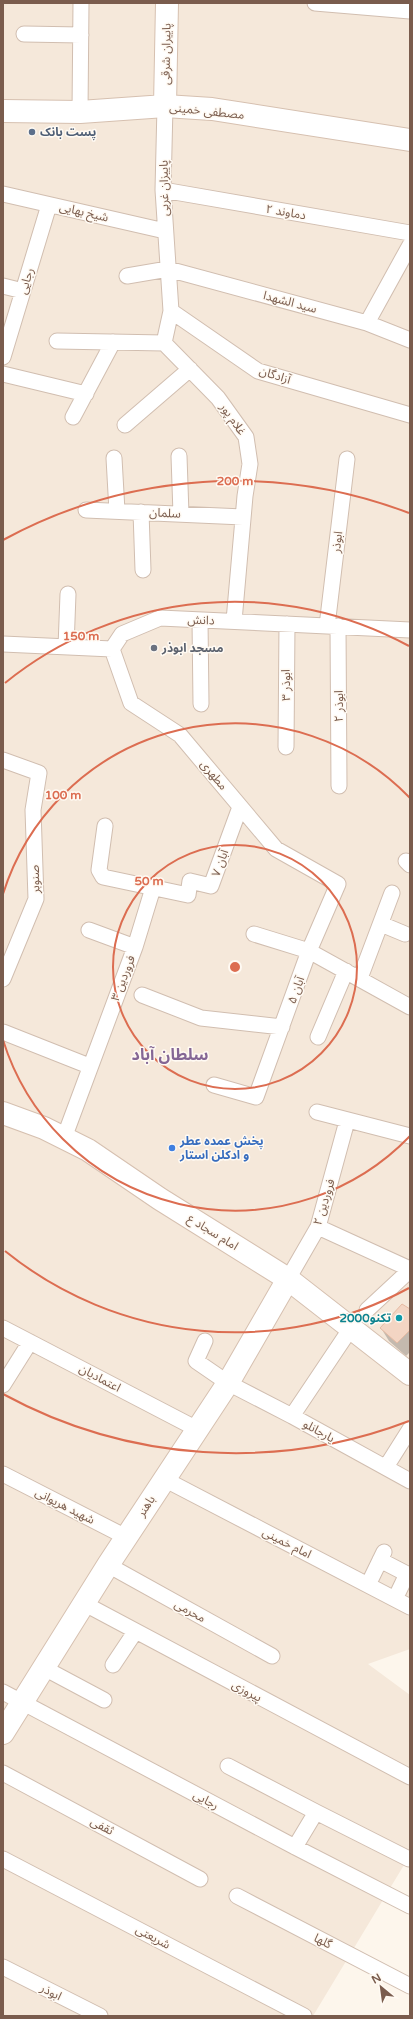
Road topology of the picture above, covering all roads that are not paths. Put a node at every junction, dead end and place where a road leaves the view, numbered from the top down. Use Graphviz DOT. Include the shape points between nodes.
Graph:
graph roads {
  1 [pos="81,3"];
  2 [pos="167,3"];
  3 [pos="315,3"];
  4 [pos="410,11"];
  5 [pos="24,34"];
  6 [pos="81,35"];
  7 [pos="165,106"];
  8 [pos="3,111"];
  9 [pos="80,112"];
  10 [pos="410,140"];
  11 [pos="163,190"];
  12 [pos="3,194"];
  13 [pos="49,204"];
  14 [pos="165,231"];
  15 [pos="410,233"];
  16 [pos="410,245"];
  17 [pos="168,269"];
  18 [pos="127,276"];
  19 [pos="3,286"];
  20 [pos="23,291"];
  21 [pos="171,311"];
  22 [pos="367,323"];
  23 [pos="410,340"];
  24 [pos="58,341"];
  25 [pos="113,342"];
  26 [pos="164,343"];
  27 [pos="4,348"];
  28 [pos="190,369"];
  29 [pos="3,374"];
  30 [pos="86,394"];
  31 [pos="410,415"];
  32 [pos="73,417"];
  33 [pos="125,425"];
  34 [pos="179,456"];
  35 [pos="114,458"];
  36 [pos="348,459"];
  37 [pos="86,510"];
  38 [pos="117,511"];
  39 [pos="141,512"];
  40 [pos="181,514"];
  41 [pos="243,517"];
  42 [pos="142,570"];
  43 [pos="68,594"];
  44 [pos="200,620"];
  45 [pos="234,621"];
  46 [pos="287,624"];
  47 [pos="332,626"];
  48 [pos="410,630"];
  49 [pos="3,644"];
  50 [pos="66,647"];
  51 [pos="112,649"];
  52 [pos="201,704"];
  53 [pos="286,747"];
  54 [pos="3,760"];
  55 [pos="339,786"];
  56 [pos="240,807"];
  57 [pos="105,826"];
  58 [pos="338,884"];
  59 [pos="153,888"];
  60 [pos="392,893"];
  61 [pos="381,924"];
  62 [pos="89,930"];
  63 [pos="254,934"];
  64 [pos="405,934"];
  65 [pos="135,947"];
  66 [pos="309,951"];
  67 [pos="346,971"];
  68 [pos="360,978"];
  69 [pos="3,979"];
  70 [pos="142,995"];
  71 [pos="410,1007"];
  72 [pos="282,1027"];
  73 [pos="3,1032"];
  74 [pos="318,1037"];
  75 [pos="89,1066"];
  76 [pos="214,1085"];
  77 [pos="317,1112"];
  78 [pos="3,1113"];
  79 [pos="347,1121"];
  80 [pos="410,1136"];
  81 [pos="64,1138"];
  82 [pos="318,1227"];
  83 [pos="410,1269"];
  84 [pos="288,1279"];
  85 [pos="367,1310"];
  86 [pos="3,1328"];
  87 [pos="351,1328"];
  88 [pos="205,1340"];
  89 [pos="30,1342"];
  90 [pos="410,1374"];
  91 [pos="4,1380"];
  92 [pos="228,1383"];
  93 [pos="292,1416"];
  94 [pos="410,1428"];
  95 [pos="197,1429"];
  96 [pos="386,1467"];
  97 [pos="3,1474"];
  98 [pos="164,1479"];
  99 [pos="410,1481"];
  100 [pos="126,1537"];
  101 [pos="108,1565"];
  102 [pos="368,1585"];
  103 [pos="395,1599"];
  104 [pos="85,1604"];
  105 [pos="410,1607"];
  106 [pos="135,1632"];
  107 [pos="272,1656"];
  108 [pos="113,1665"];
  109 [pos="44,1668"];
  110 [pos="3,1692"];
  111 [pos="104,1700"];
  112 [pos="22,1704"];
  113 [pos="3,1733"];
  114 [pos="228,1766"];
  115 [pos="3,1773"];
  116 [pos="410,1777"];
  117 [pos="316,1812"];
  118 [pos="295,1847"];
  119 [pos="3,1859"];
  120 [pos="409,1859"];
  121 [pos="200,1879"];
  122 [pos="237,1896"];
  123 [pos="410,1906"];
  124 [pos="3,1967"];
  125 [pos="410,1986"];
  126 [pos="100,2016"];
  127 [pos="304,2016"];
  1 -- 6 [label="street"];
  2 -- 7 [label="street, پاییران شرقی"];
  3 -- 4 [label="street"];
  5 -- 6 [label="street"];
  6 -- 9 [label="street"];
  7 -- 9 [label="street, مصطفی خمینی"];
  7 -- 10 [label="street, مصطفی خمینی" via="212,109"];
  7 -- 11 [label="street, پاییزان غربی"];
  8 -- 9 [label="street, مصطفی خمینی"];
  11 -- 14 [label="street, پاییزان غربی"];
  11 -- 15 [label="street, دماوند ۲"];
  12 -- 13 [label="street, شیخ بهایی"];
  13 -- 14 [label="street, شیخ بهایی"];
  13 -- 20 [label="street, رجایی"];
  14 -- 17 [label="street, پاییزان غربی"];
  16 -- 22 [label="street"];
  17 -- 18 [label="street"];
  17 -- 21 [label="street"];
  17 -- 22 [label="street, سید الشهدا"];
  19 -- 20 [label="street"];
  20 -- 27 [label="street, رجایی"];
  21 -- 26 [label="street"];
  21 -- 31 [label="street, آزادگان" via="258,371"];
  22 -- 23 [label="street, سید الشهدا"];
  24 -- 25 [label="street"];
  25 -- 26 [label="street"];
  25 -- 30 [label="street"];
  26 -- 28 [label="street, غلام پور"];
  28 -- 33 [label="street"];
  28 -- 41 [label="street, غلام پور" via="218,398 246,437 250,464"];
  29 -- 30 [label="street"];
  30 -- 32 [label="street"];
  34 -- 40 [label="street"];
  35 -- 38 [label="street"];
  36 -- 47 [label="street, ابوذر"];
  37 -- 38 [label="street, سلمان"];
  38 -- 39 [label="street, سلمان"];
  39 -- 40 [label="street, سلمان"];
  39 -- 42 [label="street"];
  40 -- 41 [label="street, سلمان"];
  41 -- 45 [label="street, غلام پور"];
  43 -- 50 [label="street"];
  44 -- 45 [label="street, دانش"];
  44 -- 51 [label="street, دانش" via="160,618 122,634"];
  44 -- 52 [label="street"];
  45 -- 46 [label="street, دانش"];
  46 -- 47 [label="street, دانش"];
  46 -- 53 [label="street, ابوذر ۳"];
  47 -- 48 [label="street, دانش"];
  47 -- 55 [label="street, ابوذر ۲"];
  49 -- 50 [label="street"];
  50 -- 51 [label="street"];
  51 -- 56 [label="street, مطهری" via="131,703 180,735"];
  54 -- 69 [label="street, صنوبر" via="39,773 33,810 36,899"];
  56 -- 58 [label="street, مطهری" via="276,849"];
  56 -- 59 [label="street, آبان ۷" via="211,886 190,881 188,895"];
  57 -- 59 [label="street" via="99,870 103,877"];
  58 -- 66 [label="street, آبان ۵"];
  59 -- 65 [label="street, فروردین ۳"];
  60 -- 61 [label="street"];
  61 -- 64 [label="street"];
  61 -- 68 [label="street"];
  62 -- 65 [label="street"];
  63 -- 66 [label="street"];
  65 -- 75 [label="street, فروردین ۳"];
  66 -- 67 [label="street"];
  66 -- 72 [label="street, آبان ۵"];
  67 -- 68 [label="street"];
  67 -- 74 [label="street"];
  68 -- 71 [label="street"];
  70 -- 72 [label="street" via="200,1018"];
  72 -- 76 [label="street, آبان ۵" via="256,1097"];
  73 -- 75 [label="street"];
  75 -- 81 [label="street, فروردین ۳"];
  77 -- 79 [label="street"];
  78 -- 81 [label="street, امام سجاد ع"];
  79 -- 80 [label="street"];
  79 -- 82 [label="street, فروردین ۲"];
  81 -- 84 [label="street, امام سجاد ع" via="88,1150"];
  82 -- 83 [label="street"];
  82 -- 84 [label="street, فروردین ۲"];
  83 -- 85 [label="street"];
  84 -- 87 [label="street, امام سجاد ع"];
  84 -- 92 [label="street, باهنر"];
  86 -- 89 [label="street, اعتمادیان"];
  87 -- 90 [label="street, امام سجاد ع"];
  87 -- 93 [label="street"];
  88 -- 92 [label="street, یارجانلو" via="196,1361"];
  89 -- 91 [label="street"];
  89 -- 95 [label="street, اعتمادیان"];
  92 -- 93 [label="street, یارجانلو"];
  92 -- 95 [label="street, باهنر"];
  93 -- 96 [label="street, یارجانلو"];
  94 -- 96 [label="street"];
  95 -- 98 [label="street, باهنر"];
  96 -- 99 [label="street, یارجانلو"];
  97 -- 100 [label="street, شهید هریوانی"];
  98 -- 100 [label="street, باهنر"];
  98 -- 102 [label="street, امام خمینی"];
  100 -- 101 [label="street, باهنر"];
  101 -- 104 [label="street, باهنر"];
  101 -- 107 [label="street, محرمی"];
  102 -- 103 [label="street, امام خمینی"];
  102 -- 103 [label="street" via="382,1556 407,1574"];
  103 -- 105 [label="street, امام خمینی"];
  104 -- 106 [label="street, پیروزی"];
  104 -- 109 [label="street, باهنر"];
  106 -- 108 [label="street"];
  106 -- 116 [label="street, پیروزی"];
  109 -- 111 [label="street"];
  109 -- 112 [label="street, باهنر"];
  110 -- 112 [label="street, رجایی"];
  112 -- 113 [label="street, باهنر"];
  112 -- 118 [label="street, رجایی"];
  114 -- 117 [label="street"];
  115 -- 121 [label="street, ثقفی"];
  117 -- 118 [label="street"];
  117 -- 120 [label="street"];
  118 -- 123 [label="street, رجایی"];
  119 -- 127 [label="street, شریعتی"];
  122 -- 125 [label="street, گلها"];
  124 -- 126 [label="street, ابوذر"];
}
